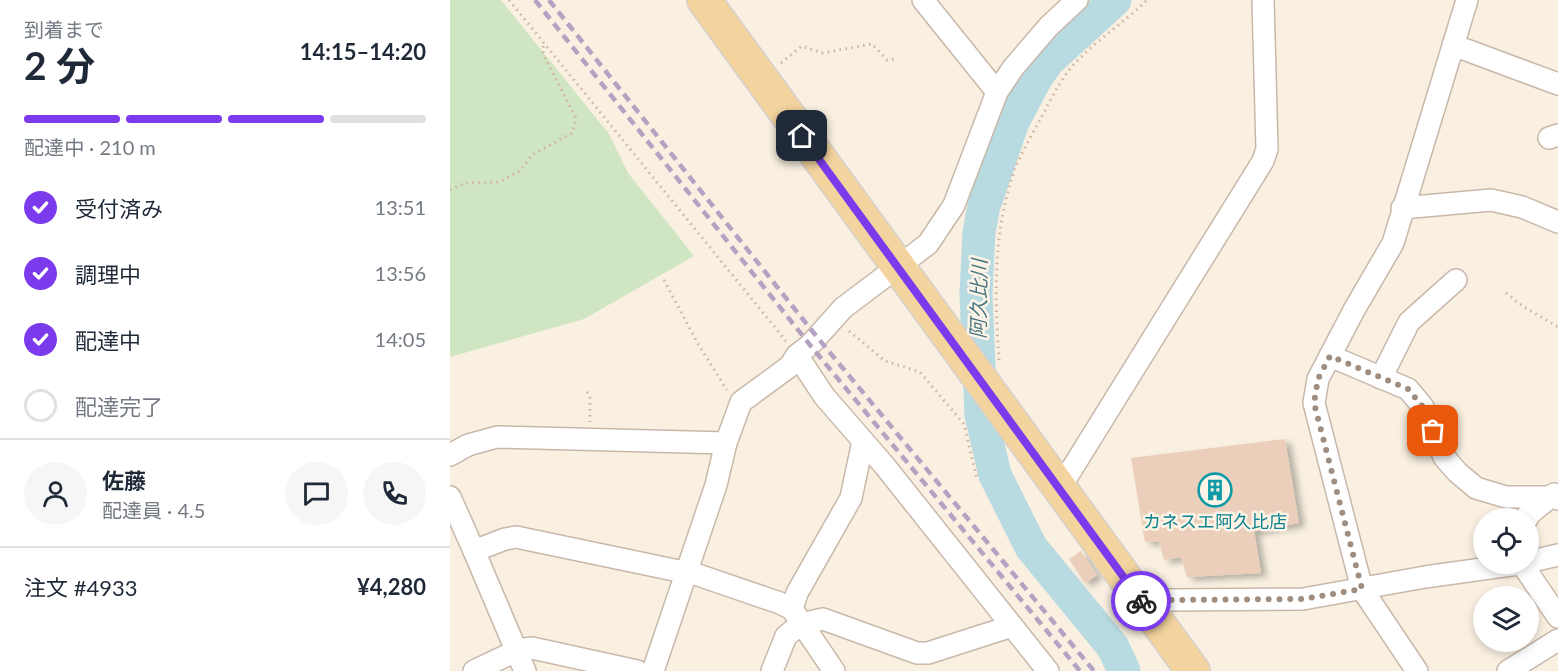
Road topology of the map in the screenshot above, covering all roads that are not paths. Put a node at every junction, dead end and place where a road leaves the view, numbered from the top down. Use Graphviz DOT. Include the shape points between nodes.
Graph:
graph roads {
  1 [pos="704,0"];
  2 [pos="923,0"];
  3 [pos="1077,0"];
  4 [pos="1263,0"];
  5 [pos="1467,0"];
  6 [pos="1453,45"];
  7 [pos="1558,84"];
  8 [pos="996,92"];
  9 [pos="1402,208"];
  10 [pos="1558,222"];
  11 [pos="897,267"];
  12 [pos="1456,280"];
  13 [pos="797,355"];
  14 [pos="1330,356"];
  15 [pos="1381,378"];
  16 [pos="863,441"];
  17 [pos="726,443"];
  18 [pos="450,455"];
  19 [pos="1060,488"];
  20 [pos="1556,495"];
  21 [pos="450,497"];
  22 [pos="1538,508"];
  23 [pos="474,552"];
  24 [pos="1558,555"];
  25 [pos="1539,559"];
  26 [pos="1473,570"];
  27 [pos="686,572"];
  28 [pos="1527,574"];
  29 [pos="1362,589"];
  30 [pos="1143,604"];
  31 [pos="797,617"];
  32 [pos="1558,617"];
  33 [pos="1012,626"];
  34 [pos="1558,640"];
  35 [pos="518,650"];
  36 [pos="919,662"];
  37 [pos="474,671"];
  38 [pos="525,671"];
  39 [pos="637,671"];
  40 [pos="653,671"];
  41 [pos="772,671"];
  42 [pos="834,671"];
  43 [pos="1048,671"];
  44 [pos="1193,671"];
  45 [pos="1417,671"];
  46 [pos="1508,671"];
  1 -- 11 [label="main road"];
  2 -- 8 [label="street"];
  3 -- 8 [label="street" via="1049,26"];
  4 -- 19 [label="street" via="1267,149 1263,161"];
  5 -- 6 [label="street"];
  6 -- 7 [label="street"];
  6 -- 9 [label="street"];
  8 -- 11 [label="street" via="954,206 928,244"];
  9 -- 10 [label="street" via="1491,200 1522,207"];
  9 -- 14 [label="street" via="1393,243"];
  11 -- 13 [label="street" via="843,308"];
  11 -- 19 [label="main road"];
  12 -- 15 [label="street" via="1409,322"];
  13 -- 16 [label="street" via="824,396"];
  13 -- 17 [label="street" via="790,366 741,402"];
  14 -- 15 [label="street"];
  14 -- 29 [label="street" via="1318,379 1314,403"];
  15 -- 20 [label="street" via="1408,389 1423,407 1444,457 1476,488 1506,497"];
  16 -- 31 [label="street" via="851,498 797,593"];
  16 -- 33 [label="street"];
  17 -- 18 [label="street" via="497,437"];
  17 -- 27 [label="street" via="716,486"];
  19 -- 30 [label="main road"];
  20 -- 22 [label="street"];
  21 -- 23 [label="street"];
  23 -- 27 [label="street" via="516,537"];
  23 -- 35 [label="street"];
  24 -- 25 [label="street"];
  26 -- 29 [label="street"];
  27 -- 31 [label="street" via="770,600"];
  27 -- 40 [label="street"];
  28 -- 32 [label="street"];
  29 -- 30 [label="street" via="1303,599 1168,600"];
  29 -- 45 [label="street"];
  30 -- 44 [label="main road"];
  31 -- 36 [label="street" via="823,619"];
  31 -- 41 [label="street"];
  31 -- 42 [label="street"];
  33 -- 36 [label="street" via="928,653"];
  33 -- 43 [label="street"];
  34 -- 46 [label="street"];
  35 -- 37 [label="street"];
  35 -- 38 [label="street"];
  35 -- 39 [label="street" via="532,648"];
}
